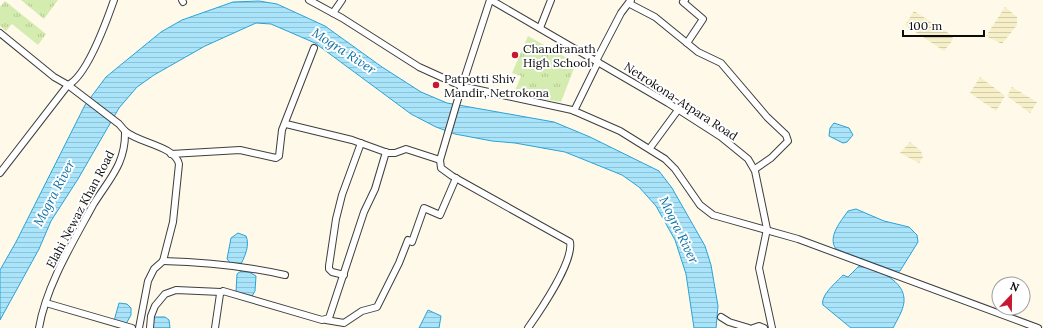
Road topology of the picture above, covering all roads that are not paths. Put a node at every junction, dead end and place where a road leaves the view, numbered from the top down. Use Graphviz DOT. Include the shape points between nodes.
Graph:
graph roads {
  1 [pos="114,0"];
  2 [pos="309,0"];
  3 [pos="342,0"];
  4 [pos="490,0"];
  5 [pos="551,0"];
  6 [pos="684,0"];
  7 [pos="630,1"];
  8 [pos="333,12"];
  9 [pos="540,28"];
  10 [pos="0,33"];
  11 [pos="687,44"];
  12 [pos="314,48"];
  13 [pos="597,62"];
  14 [pos="68,85"];
  15 [pos="460,89"];
  16 [pos="678,110"];
  17 [pos="574,111"];
  18 [pos="286,124"];
  19 [pos="125,131"];
  20 [pos="361,143"];
  21 [pos="650,148"];
  22 [pos="386,152"];
  23 [pos="171,154"];
  24 [pos="440,160"];
  25 [pos="755,169"];
  26 [pos="0,173"];
  27 [pos="456,178"];
  28 [pos="767,229"];
  29 [pos="163,261"];
  30 [pos="284,275"];
  31 [pos="344,275"];
  32 [pos="221,292"];
  33 [pos="46,303"];
  34 [pos="721,317"];
  35 [pos="326,320"];
  36 [pos="40,328"];
  37 [pos="132,328"];
  38 [pos="139,328"];
  39 [pos="150,328"];
  40 [pos="216,328"];
  41 [pos="528,328"];
  42 [pos="749,328"];
  43 [pos="753,328"];
  44 [pos="764,328"];
  45 [pos="772,328"];
  46 [pos="1038,328"];
  1 -- 14 [label="street" via="91,55 74,81"];
  2 -- 8 [label="street"];
  3 -- 8 [label="street"];
  4 -- 9 [label="street, Netrokona-Atpara Road"];
  4 -- 15 [label="street"];
  5 -- 9 [label="street"];
  6 -- 11 [label="street" via="683,2 703,19"];
  7 -- 11 [label="street" via="630,4 655,17"];
  7 -- 13 [label="street" via="621,13"];
  8 -- 15 [label="street" via="419,67"];
  9 -- 13 [label="street, Netrokona-Atpara Road"];
  10 -- 14 [label="street" via="54,77"];
  11 -- 25 [label="street" via="721,63 767,117 786,135 788,141"];
  12 -- 18 [label="street"];
  13 -- 16 [label="street, Netrokona-Atpara Road"];
  13 -- 17 [label="street"];
  14 -- 19 [label="street"];
  14 -- 26 [label="street"];
  15 -- 17 [label="street"];
  15 -- 24 [label="street"];
  16 -- 21 [label="street"];
  16 -- 25 [label="street, Netrokona-Atpara Road" via="721,137 748,159"];
  17 -- 21 [label="street" via="620,131"];
  18 -- 20 [label="street"];
  18 -- 23 [label="street" via="282,130 279,156 276,158 240,150"];
  19 -- 23 [label="street" via="134,138"];
  19 -- 33 [label="street, Elahi Newaz Khan Road" via="122,159 67,253"];
  20 -- 22 [label="street"];
  20 -- 31 [label="street" via="342,195 329,266 332,272"];
  21 -- 28 [label="street" via="675,169 700,205 713,215"];
  22 -- 24 [label="street" via="395,153 406,149"];
  22 -- 31 [label="street"];
  23 -- 29 [label="street" via="179,164 174,222"];
  24 -- 27 [label="street" via="441,168"];
  25 -- 28 [label="street, Netrokona-Atpara Road"];
  27 -- 35 [label="street" via="440,215 424,208 412,242 408,240 400,263 377,307 362,311 344,323"];
  27 -- 41 [label="street" via="570,242 572,248 565,266"];
  28 -- 45 [label="street, Netrokona-Atpara Road" via="759,268"];
  28 -- 46 [label="street" via="798,238"];
  29 -- 30 [label="street" via="222,264"];
  29 -- 38 [label="street" via="148,281"];
  31 -- 35 [label="street" via="330,316"];
  32 -- 35 [label="street"];
  32 -- 39 [label="street" via="176,290 165,294 155,306"];
  32 -- 40 [label="street"];
  33 -- 36 [label="street, Elahi Newaz Khan Road"];
  33 -- 37 [label="street"];
  34 -- 42 [label="street"];
  43 -- 44 [label="street"];
}
